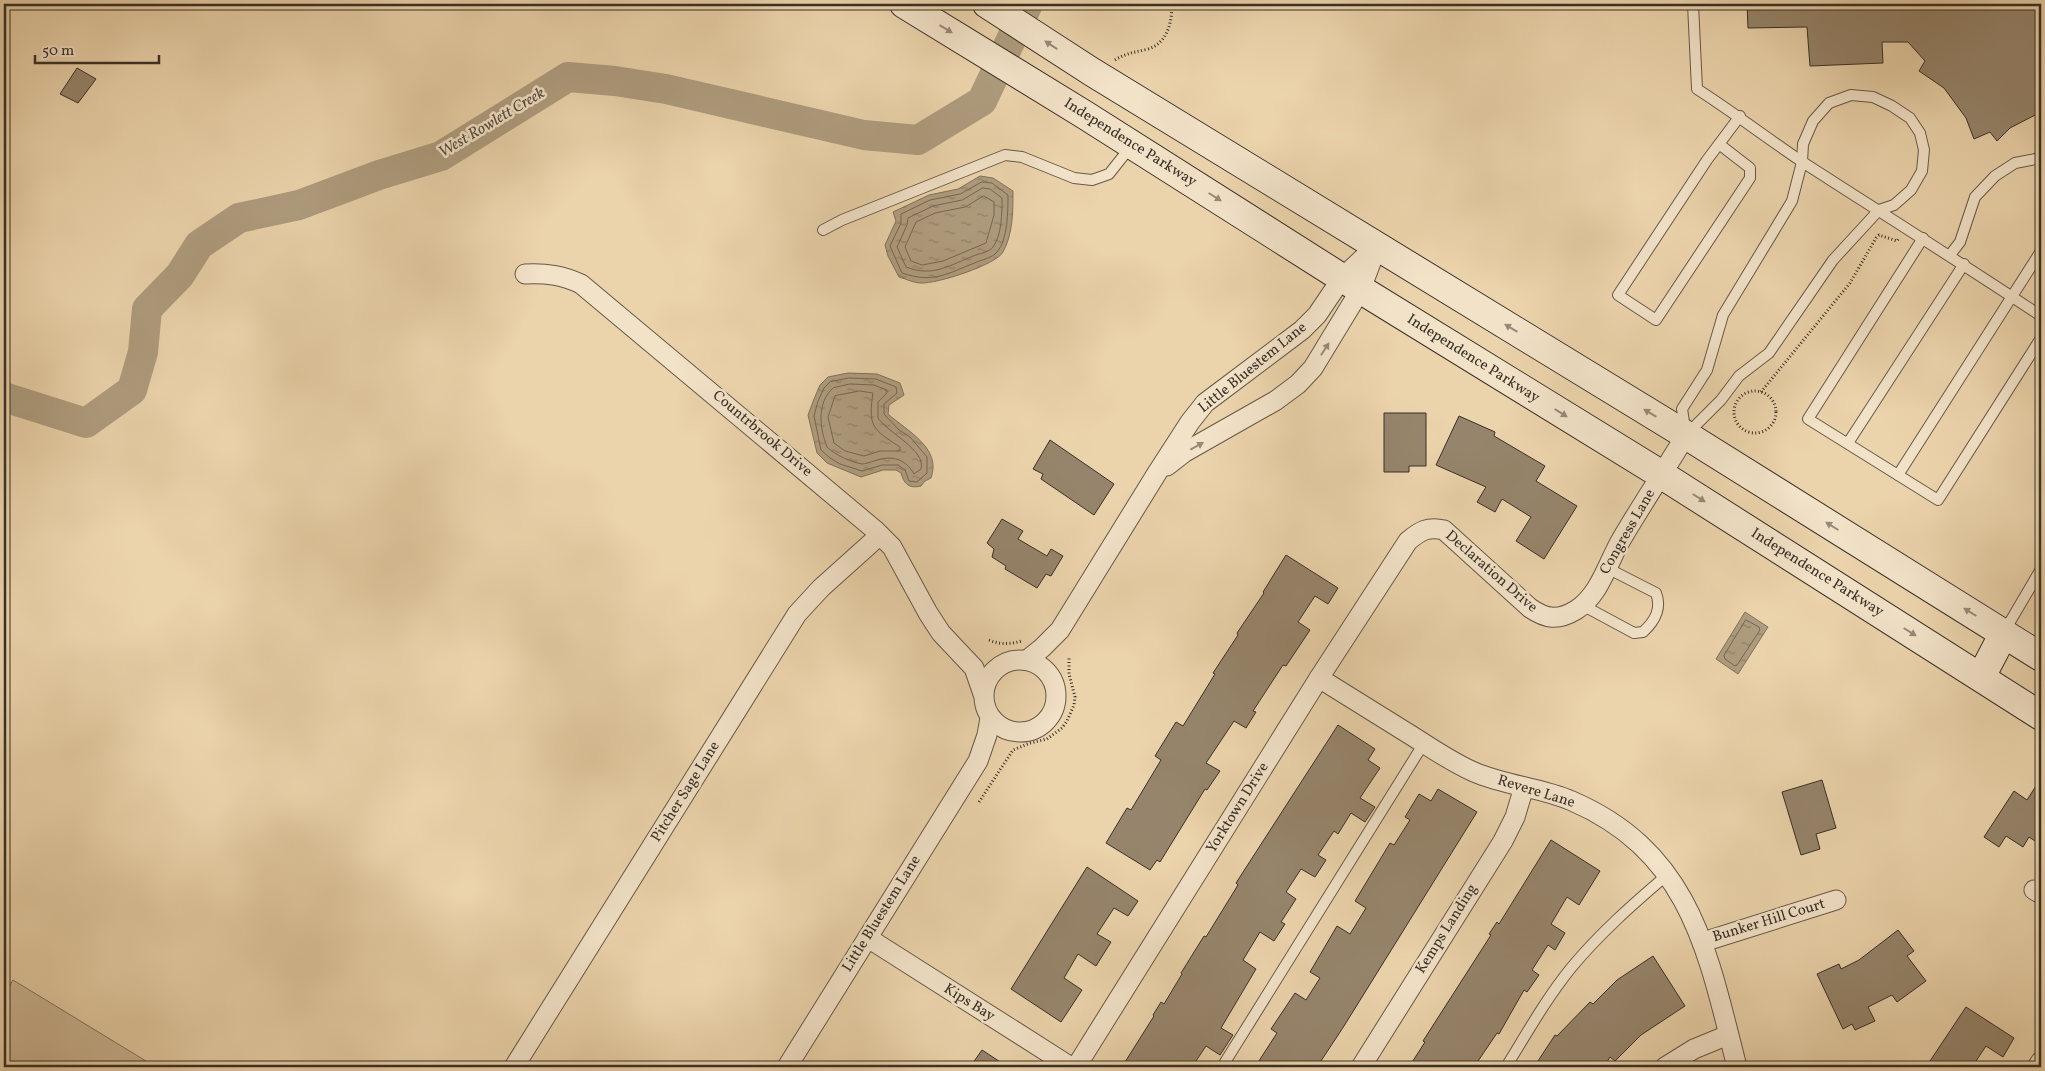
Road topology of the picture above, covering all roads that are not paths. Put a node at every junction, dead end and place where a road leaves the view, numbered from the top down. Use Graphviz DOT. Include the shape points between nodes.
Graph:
graph roads {
  1 [pos="904,4"];
  2 [pos="987,4"];
  3 [pos="1693,4"];
  4 [pos="1740,116"];
  5 [pos="1132,144"];
  6 [pos="1718,144"];
  7 [pos="2041,158"];
  8 [pos="1802,162"];
  9 [pos="1879,210"];
  10 [pos="823,230"];
  11 [pos="1924,238"];
  12 [pos="1377,246"];
  13 [pos="2041,251"];
  14 [pos="1950,255"];
  15 [pos="1964,264"];
  16 [pos="525,274"];
  17 [pos="1351,284"];
  18 [pos="2012,296"];
  19 [pos="2041,316"];
  20 [pos="2041,338"];
  21 [pos="1686,435"];
  22 [pos="1848,443"];
  23 [pos="1157,473"];
  24 [pos="1662,475"];
  25 [pos="1898,475"];
  26 [pos="880,535"];
  27 [pos="1401,549"];
  28 [pos="1607,568"];
  29 [pos="2041,569"];
  30 [pos="1582,605"];
  31 [pos="1558,618"];
  32 [pos="1060,630"];
  33 [pos="2004,633"];
  34 [pos="957,649"];
  35 [pos="2041,657"];
  36 [pos="1027,660"];
  37 [pos="1002,663"];
  38 [pos="1981,677"];
  39 [pos="1319,678"];
  40 [pos="1053,681"];
  41 [pos="983,694"];
  42 [pos="2041,716"];
  43 [pos="990,718"];
  44 [pos="1022,732"];
  45 [pos="1424,743"];
  46 [pos="978,761"];
  47 [pos="1524,787"];
  48 [pos="1667,875"];
  49 [pos="1836,900"];
  50 [pos="868,938"];
  51 [pos="1702,942"];
  52 [pos="1728,1035"];
  53 [pos="2041,1061"];
  54 [pos="514,1067"];
  55 [pos="787,1067"];
  56 [pos="1071,1067"];
  57 [pos="1076,1067"];
  58 [pos="1222,1067"];
  59 [pos="1361,1067"];
  60 [pos="1506,1067"];
  61 [pos="1666,1067"];
  62 [pos="1737,1067"];
  63 [pos="2037,1067"];
  1 -- 5 [label="main road, Independence Parkway, one-way"];
  12 -- 2 [label="main road, one-way" via="1102,67"];
  3 -- 4 [label="lane" via="1697,89"];
  4 -- 6 [label="lane"];
  4 -- 8 [label="lane"];
  5 -- 10 [label="lane" via="1109,174 1092,180 1074,178 1022,157 1005,155"];
  5 -- 17 [label="main road, Independence Parkway, one-way"];
  6 -- 6 [label="lane" via="1618,295 1656,320 1750,178 1750,168"];
  7 -- 14 [label="lane" via="2015,163 1995,176 1975,198 1960,242"];
  8 -- 9 [label="lane"];
  8 -- 9 [label="lane" via="1803,144 1813,121 1829,103 1851,95 1873,97 1892,106 1910,118 1920,133 1924,150 1922,171 1911,190 1894,205"];
  8 -- 21 [label="lane" via="1792,201 1722,315 1707,370 1682,409"];
  9 -- 11 [label="lane"];
  9 -- 21 [label="lane" via="1833,260 1769,353 1739,376"];
  11 -- 14 [label="lane"];
  11 -- 22 [label="lane" via="1808,419"];
  12 -- 17 [label="street, Little Bluestem Lane"];
  21 -- 12 [label="main road, one-way"];
  13 -- 18 [label="lane"];
  14 -- 15 [label="lane"];
  15 -- 18 [label="lane"];
  15 -- 22 [label="lane"];
  16 -- 26 [label="street, Countrbrook Drive" via="548,273 581,284 852,508"];
  17 -- 23 [label="street, Little Bluestem Lane" via="1302,330 1205,403"];
  23 -- 17 [label="street, Little Bluestem Lane, one-way" via="1185,452 1275,401 1298,384 1314,368"];
  17 -- 24 [label="main road, Independence Parkway, one-way"];
  18 -- 19 [label="lane"];
  18 -- 25 [label="lane"];
  20 -- 25 [label="lane" via="1938,500"];
  21 -- 24 [label="street, Congress Lane"];
  33 -- 21 [label="main road, one-way"];
  22 -- 25 [label="lane"];
  23 -- 32 [label="street, Little Bluestem Lane"];
  24 -- 28 [label="street, Congress Lane"];
  24 -- 38 [label="main road, Independence Parkway, one-way"];
  26 -- 34 [label="street, Countrbrook Drive" via="892,547 928,613"];
  26 -- 54 [label="street, Pitcher Sage Lane" via="820,588 797,614"];
  27 -- 31 [label="street, Declaration Drive" via="1418,532 1434,528 1444,530 1530,608 1539,614"];
  27 -- 39 [label="street, Yorktown Drive"];
  28 -- 30 [label="street, Congress Lane" via="1596,589"];
  28 -- 30 [label="lane" via="1656,593 1659,601 1653,622 1643,632 1634,632"];
  29 -- 33 [label="lane"];
  30 -- 31 [label="street, Congress Lane"];
  32 -- 36 [label="street, Little Bluestem Lane"];
  32 -- 40 [label="street, Little Bluestem Lane" via="1054,650"];
  33 -- 35 [label="main road"];
  33 -- 38 [label="main road"];
  34 -- 37 [label="street, Countrbrook Drive"];
  34 -- 41 [label="street, Countrbrook Drive" via="974,668"];
  36 -- 37 [label="street" via="1014,659"];
  36 -- 40 [label="street" via="1047,671"];
  37 -- 41 [label="street" via="992,671"];
  38 -- 42 [label="main road, Independence Parkway"];
  39 -- 45 [label="street, Revere Lane"];
  39 -- 57 [label="street, Yorktown Drive"];
  40 -- 44 [label="street" via="1055,704 1050,715 1043,724"];
  41 -- 43 [label="street"];
  43 -- 44 [label="street" via="1010,731"];
  43 -- 46 [label="street, Little Bluestem Lane"];
  44 -- 46 [label="street, Little Bluestem Lane" via="1006,735"];
  45 -- 47 [label="street, Revere Lane" via="1476,772"];
  45 -- 58 [label="lane"];
  46 -- 50 [label="street, Little Bluestem Lane"];
  47 -- 48 [label="street, Revere Lane" via="1570,800 1607,819 1640,844"];
  47 -- 59 [label="street, Kemps Landing" via="1506,836"];
  48 -- 51 [label="street, Revere Lane" via="1686,904"];
  48 -- 60 [label="lane" via="1597,938 1570,969"];
  49 -- 51 [label="street, Bunker Hill Court"];
  50 -- 55 [label="street, Little Bluestem Lane"];
  50 -- 56 [label="street, Kips Bay"];
  51 -- 52 [label="street, Revere Lane"];
  52 -- 61 [label="street" via="1694,1049"];
  52 -- 62 [label="street, Revere Lane"];
  53 -- 63 [label="street"];
}
